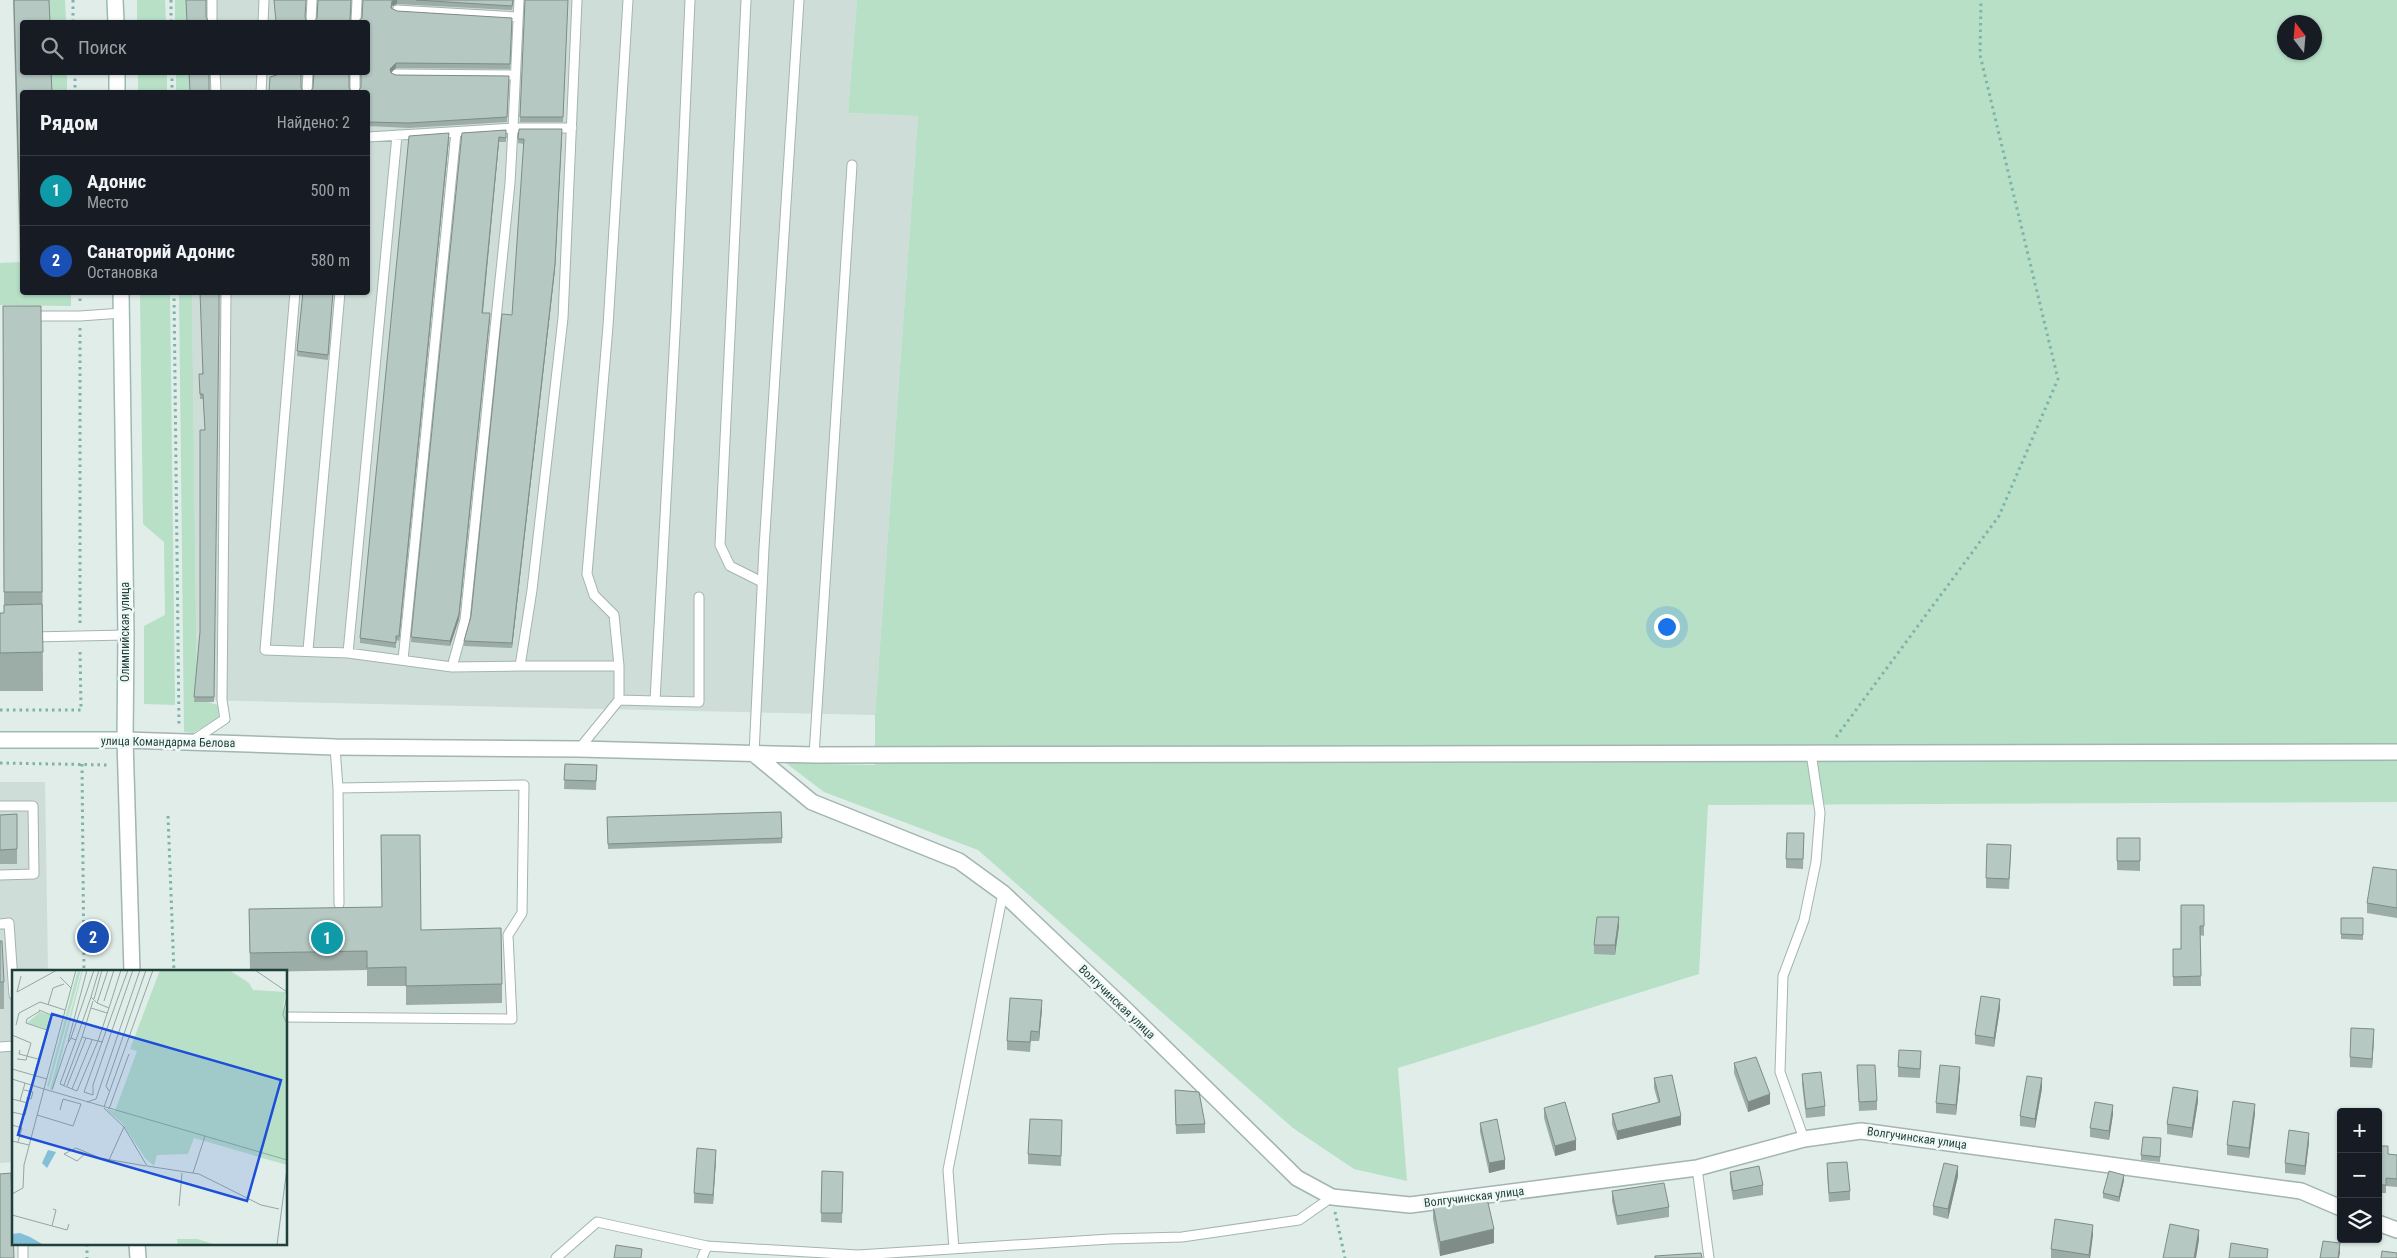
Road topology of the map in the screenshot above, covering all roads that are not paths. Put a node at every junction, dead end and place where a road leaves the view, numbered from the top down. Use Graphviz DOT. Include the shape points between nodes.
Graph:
graph roads {
  1 [pos="115,0"];
  2 [pos="212,0"];
  3 [pos="264,0"];
  4 [pos="312,0"];
  5 [pos="356,0"];
  6 [pos="519,0"];
  7 [pos="577,0"];
  8 [pos="628,0"];
  9 [pos="690,0"];
  10 [pos="746,0"];
  11 [pos="799,0"];
  12 [pos="397,10"];
  13 [pos="518,16"];
  14 [pos="116,20"];
  15 [pos="212,20"];
  16 [pos="263,20"];
  17 [pos="311,20"];
  18 [pos="356,20"];
  19 [pos="396,74"];
  20 [pos="117,75"];
  21 [pos="215,75"];
  22 [pos="262,75"];
  23 [pos="308,75"];
  24 [pos="355,75"];
  25 [pos="514,75"];
  26 [pos="117,90"];
  27 [pos="216,90"];
  28 [pos="261,90"];
  29 [pos="308,90"];
  30 [pos="355,90"];
  31 [pos="513,128"];
  32 [pos="572,128"];
  33 [pos="456,132"];
  34 [pos="397,135"];
  35 [pos="370,137"];
  36 [pos="852,165"];
  37 [pos="121,295"];
  38 [pos="226,295"];
  39 [pos="295,295"];
  40 [pos="340,295"];
  41 [pos="122,312"];
  42 [pos="18,316"];
  43 [pos="762,582"];
  44 [pos="698,597"];
  45 [pos="126,635"];
  46 [pos="23,636"];
  47 [pos="308,650"];
  48 [pos="348,653"];
  49 [pos="403,660"];
  50 [pos="520,666"];
  51 [pos="618,666"];
  52 [pos="452,667"];
  53 [pos="619,700"];
  54 [pos="655,700"];
  55 [pos="0,740"];
  56 [pos="125,740"];
  57 [pos="185,741"];
  58 [pos="335,747"];
  59 [pos="579,749"];
  60 [pos="2397,752"];
  61 [pos="1817,753"];
  62 [pos="754,754"];
  63 [pos="814,755"];
  64 [pos="338,788"];
  65 [pos="0,806"];
  66 [pos="0,875"];
  67 [pos="1003,893"];
  68 [pos="339,904"];
  69 [pos="0,924"];
  70 [pos="12,970"];
  71 [pos="132,970"];
  72 [pos="288,1017"];
  73 [pos="1804,1140"];
  74 [pos="1697,1168"];
  75 [pos="1332,1197"];
  76 [pos="2337,1206"];
  77 [pos="2382,1224"];
  78 [pos="2397,1230"];
  79 [pos="707,1246"];
  80 [pos="954,1249"];
  81 [pos="556,1258"];
  82 [pos="702,1258"];
  83 [pos="1709,1258"];
  1 -- 14 [label="street"];
  2 -- 15 [label="lane"];
  3 -- 16 [label="lane"];
  4 -- 17 [label="lane"];
  5 -- 18 [label="lane"];
  6 -- 13 [label="lane"];
  7 -- 32 [label="lane"];
  8 -- 51 [label="lane" via="608,326 587,574 594,595 614,615"];
  9 -- 54 [label="lane"];
  10 -- 43 [label="lane" via="720,545 730,566"];
  11 -- 43 [label="lane"];
  12 -- 13 [label="lane"];
  13 -- 25 [label="lane"];
  19 -- 25 [label="lane"];
  20 -- 26 [label="street"];
  21 -- 27 [label="lane"];
  22 -- 28 [label="lane"];
  23 -- 29 [label="lane"];
  24 -- 30 [label="lane"];
  25 -- 31 [label="lane"];
  31 -- 32 [label="lane"];
  31 -- 33 [label="lane"];
  31 -- 52 [label="lane" via="465,620"];
  32 -- 50 [label="lane" via="563,318 532,590"];
  33 -- 34 [label="lane"];
  33 -- 49 [label="lane"];
  34 -- 35 [label="lane"];
  34 -- 48 [label="lane"];
  36 -- 63 [label="lane"];
  37 -- 41 [label="street, Олимпийская улица"];
  38 -- 57 [label="lane" via="222,690 225,720"];
  39 -- 47 [label="lane" via="265,650"];
  40 -- 47 [label="lane"];
  41 -- 42 [label="lane"];
  41 -- 45 [label="street, Олимпийская улица"];
  43 -- 62 [label="lane"];
  44 -- 54 [label="lane" via="699,702"];
  45 -- 46 [label="lane"];
  45 -- 56 [label="street, Олимпийская улица"];
  47 -- 48 [label="lane"];
  48 -- 49 [label="lane"];
  49 -- 52 [label="lane"];
  50 -- 51 [label="lane"];
  50 -- 52 [label="lane"];
  51 -- 53 [label="lane"];
  53 -- 54 [label="lane"];
  53 -- 59 [label="lane"];
  55 -- 56 [label="street, улица Командарма Белова"];
  56 -- 57 [label="street, улица Командарма Белова"];
  56 -- 71 [label="street, Олимпийская улица"];
  57 -- 58 [label="street, улица Командарма Белова"];
  58 -- 59 [label="street, улица Командарма Белова"];
  58 -- 64 [label="lane"];
  59 -- 62 [label="street, улица Командарма Белова"];
  60 -- 61 [label="street, улица Командарма Белова"];
  61 -- 63 [label="street, улица Командарма Белова"];
  61 -- 73 [label="lane" via="1820,813 1816,862 1804,920 1783,976 1780,1072"];
  62 -- 63 [label="street, улица Командарма Белова"];
  62 -- 67 [label="street, Волгучинская улица" via="812,802 958,861"];
  64 -- 68 [label="lane"];
  64 -- 72 [label="lane" via="524,785 522,912 504,936 512,1019"];
  65 -- 66 [label="lane" via="33,806 34,864 34,874"];
  67 -- 75 [label="street, Волгучинская улица" via="1297,1178"];
  67 -- 80 [label="lane" via="948,1170"];
  69 -- 70 [label="lane" via="9,923"];
  73 -- 74 [label="street, Волгучинская улица"];
  73 -- 76 [label="street, Волгучинская улица" via="1861,1131 2301,1191"];
  74 -- 75 [label="street, Волгучинская улица" via="1410,1205"];
  74 -- 83 [label="lane"];
  75 -- 80 [label="lane" via="1299,1220 1182,1237"];
  77 -- 78 [label="street"];
  79 -- 80 [label="lane" via="858,1255"];
  79 -- 81 [label="lane" via="596,1222"];
  79 -- 82 [label="lane"];
}
